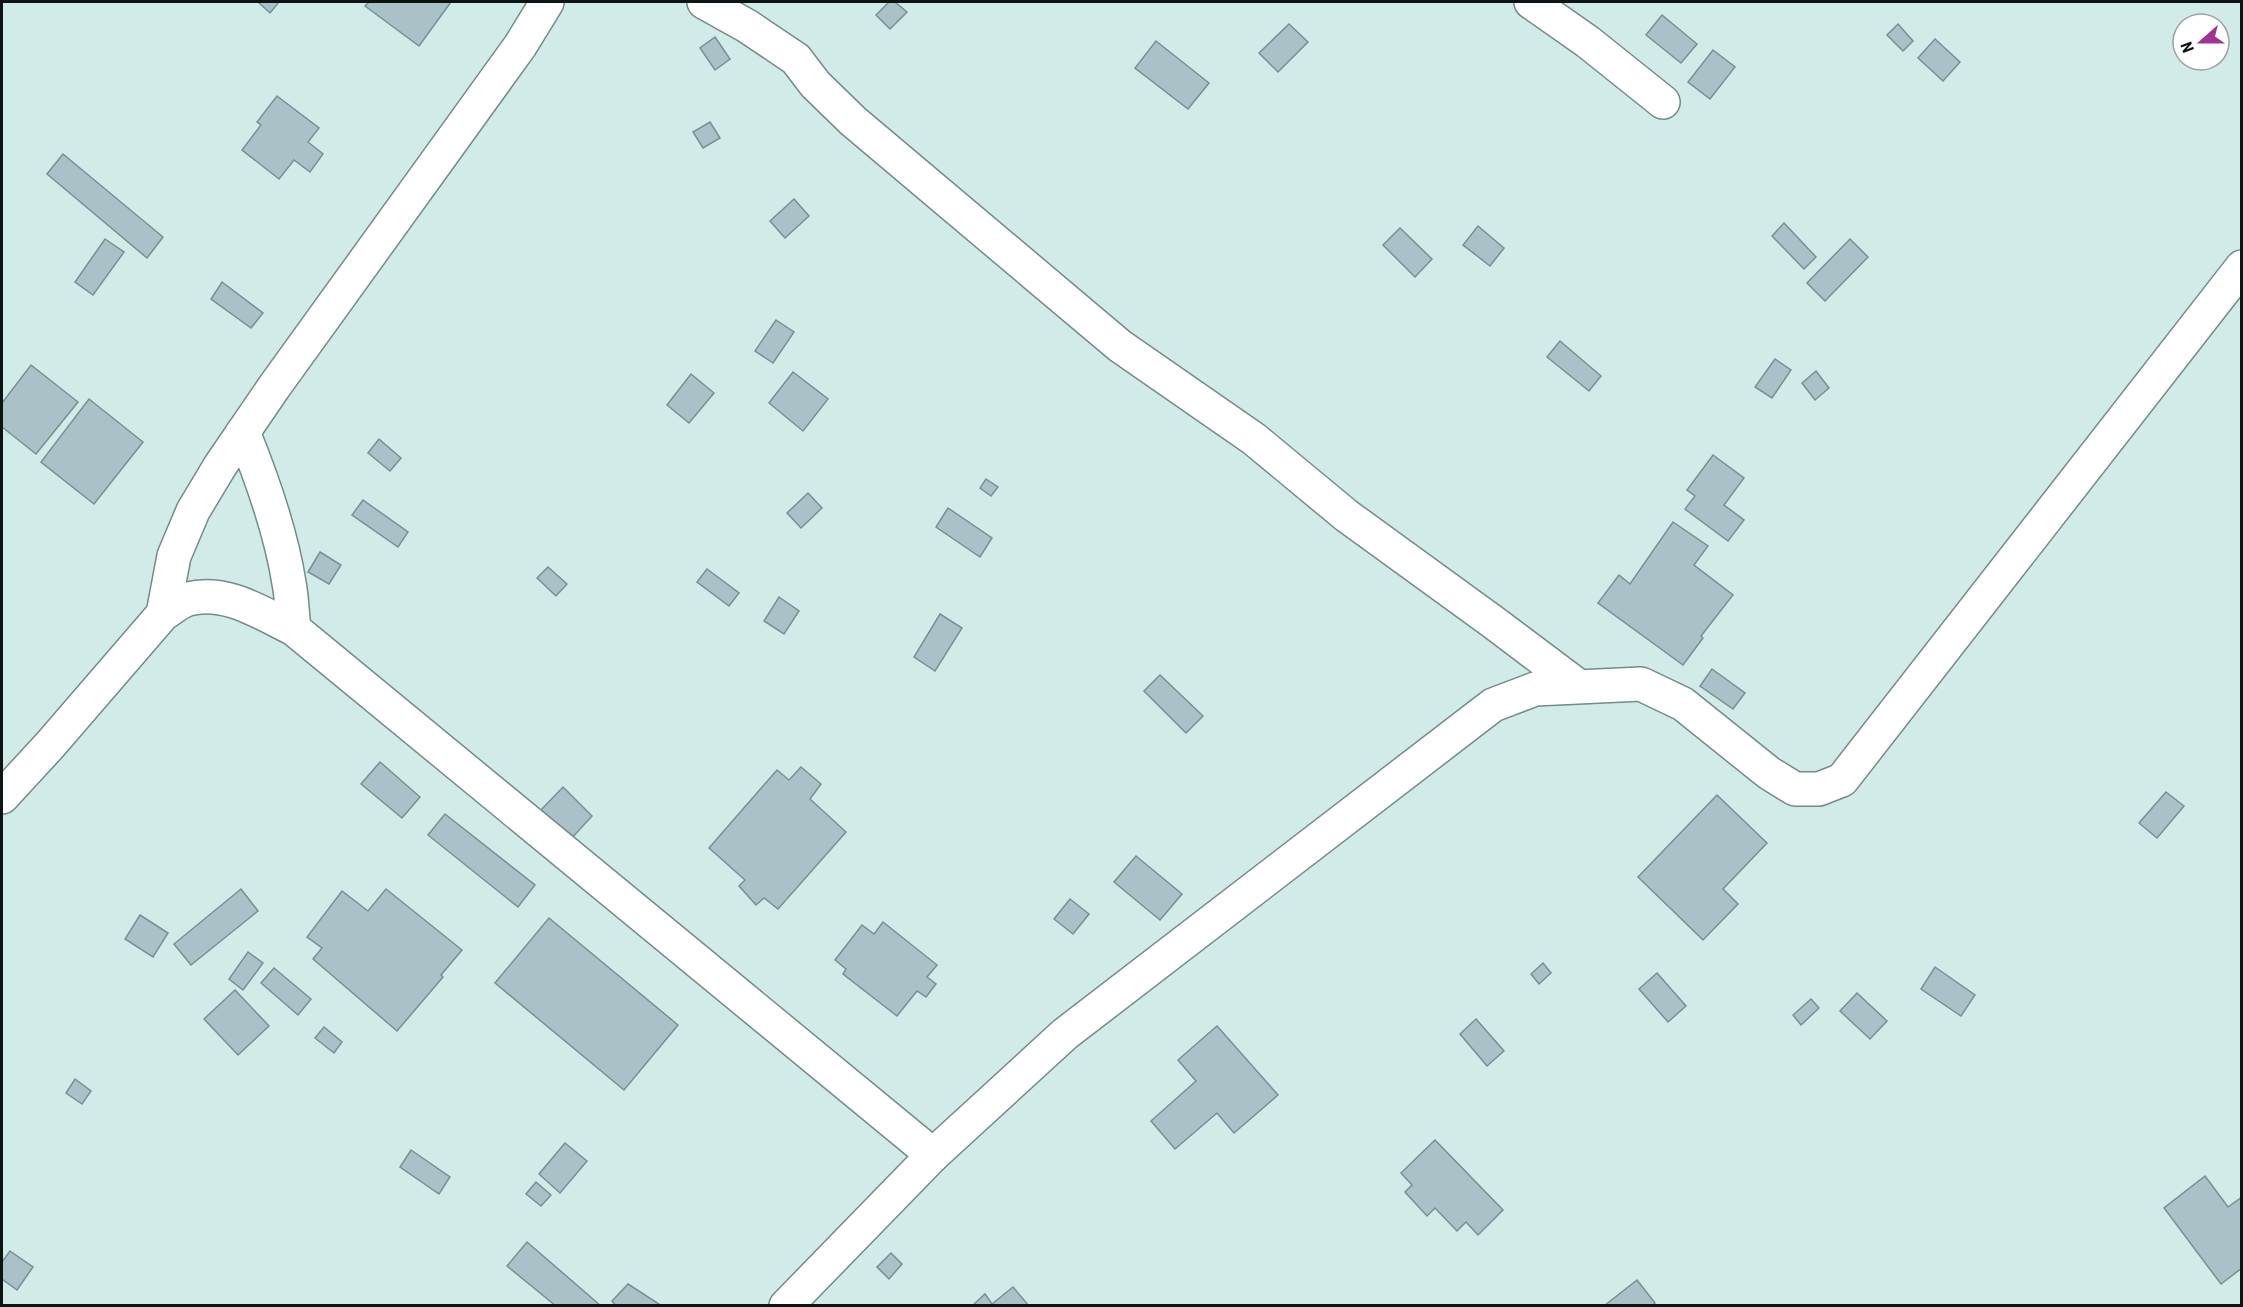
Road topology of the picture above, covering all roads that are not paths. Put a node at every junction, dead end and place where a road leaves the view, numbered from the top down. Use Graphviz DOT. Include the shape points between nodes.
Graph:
graph roads {
  1 [pos="547,2"];
  2 [pos="704,2"];
  3 [pos="1531,2"];
  4 [pos="1664,102"];
  5 [pos="2241,267"];
  6 [pos="243,432"];
  7 [pos="163,614"];
  8 [pos="294,629"];
  9 [pos="1578,686"];
  10 [pos="2,796"];
  11 [pos="933,1155"];
  12 [pos="786,1305"];
  1 -- 6 [label="street"];
  2 -- 9 [label="street" via="796,59 853,121 1120,346 1254,439 1347,516"];
  3 -- 4 [label="street"];
  5 -- 9 [label="street" via="1842,780 1819,789 1795,789 1683,704 1641,684"];
  6 -- 7 [label="street" via="193,511 174,556"];
  6 -- 8 [label="street" via="264,483 289,582"];
  7 -- 8 [label="street" via="187,600 216,596 244,603"];
  7 -- 10 [label="street"];
  8 -- 11 [label="street"];
  9 -- 11 [label="street" via="1535,689 1493,705 1065,1034"];
  11 -- 12 [label="street"];
}
